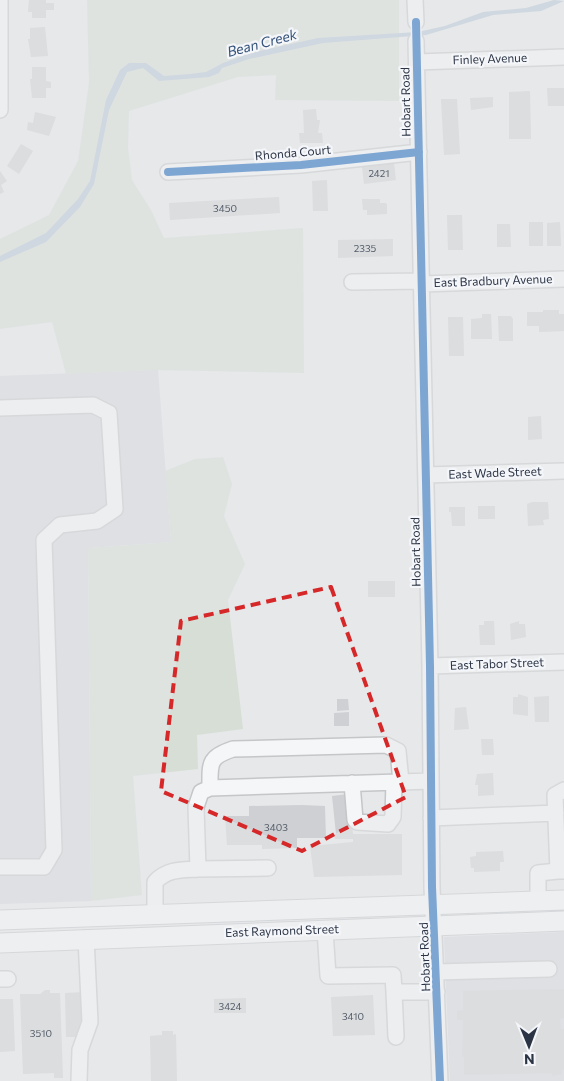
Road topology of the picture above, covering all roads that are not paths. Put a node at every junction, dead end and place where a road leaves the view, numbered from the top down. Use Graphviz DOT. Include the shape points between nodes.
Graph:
graph roads {
  1 [pos="0,0"];
  2 [pos="415,0"];
  3 [pos="416,22"];
  4 [pos="416,41"];
  5 [pos="564,57"];
  6 [pos="417,62"];
  7 [pos="0,110"];
  8 [pos="419,152"];
  9 [pos="168,172"];
  10 [pos="564,279"];
  11 [pos="352,282"];
  12 [pos="422,282"];
  13 [pos="0,408"];
  14 [pos="564,471"];
  15 [pos="426,475"];
  16 [pos="564,662"];
  17 [pos="430,666"];
  18 [pos="431,781"];
  19 [pos="398,782"];
  20 [pos="352,783"];
  21 [pos="210,788"];
  22 [pos="564,790"];
  23 [pos="556,813"];
  24 [pos="431,818"];
  25 [pos="0,867"];
  26 [pos="268,868"];
  27 [pos="198,869"];
  28 [pos="561,871"];
  29 [pos="564,900"];
  30 [pos="538,901"];
  31 [pos="434,906"];
  32 [pos="155,915"];
  33 [pos="0,920"];
  34 [pos="564,921"];
  35 [pos="435,926"];
  36 [pos="325,930"];
  37 [pos="86,938"];
  38 [pos="0,943"];
  39 [pos="549,969"];
  40 [pos="436,972"];
  41 [pos="394,992"];
  42 [pos="437,992"];
  43 [pos="396,1037"];
  44 [pos="79,1081"];
  45 [pos="440,1081"];
  1 -- 7 [label="street"];
  2 -- 3 [label="street"];
  4 -- 6 [label="street, Hobart Road"];
  5 -- 6 [label="street, Finley Avenue"];
  6 -- 8 [label="street, Hobart Road"];
  8 -- 9 [label="street, Rhonda Court" via="300,165"];
  8 -- 12 [label="street, Hobart Road"];
  10 -- 12 [label="street, East Bradbury Avenue"];
  11 -- 12 [label="street, East Bradbury Avenue"];
  12 -- 15 [label="street, Hobart Road"];
  13 -- 25 [label="street" via="93,405 109,413 115,510 97,521 60,524 44,540 54,850 44,867"];
  14 -- 15 [label="street, East Wade Street"];
  15 -- 17 [label="street, Hobart Road"];
  16 -- 17 [label="street, East Tabor Street"];
  17 -- 18 [label="street, Hobart Road"];
  18 -- 19 [label="street"];
  18 -- 24 [label="street, Hobart Road"];
  19 -- 20 [label="street"];
  19 -- 20 [label="street" via="393,818 388,824 355,820"];
  19 -- 21 [label="street" via="398,751 386,745 233,749 218,754 210,764"];
  20 -- 21 [label="street"];
  21 -- 27 [label="street" via="201,792 196,807"];
  22 -- 23 [label="street" via="556,794"];
  23 -- 24 [label="street"];
  23 -- 28 [label="street"];
  24 -- 31 [label="street, Hobart Road"];
  26 -- 27 [label="street"];
  27 -- 32 [label="street" via="172,871 155,882"];
  28 -- 30 [label="street" via="538,873"];
  29 -- 30 [label="main road, East Raymond Street"];
  30 -- 31 [label="main road, East Raymond Street"];
  31 -- 32 [label="main road, East Raymond Street"];
  31 -- 35 [label="street, Hobart Road"];
  32 -- 33 [label="main road, East Raymond Street"];
  34 -- 35 [label="main road, East Raymond Street"];
  35 -- 36 [label="main road, East Raymond Street"];
  35 -- 40 [label="street, Hobart Road"];
  36 -- 37 [label="main road, East Raymond Street"];
  36 -- 41 [label="street" via="328,976 393,975"];
  37 -- 38 [label="main road, East Raymond Street"];
  37 -- 44 [label="street" via="90,1022 80,1050"];
  39 -- 40 [label="street"];
  40 -- 42 [label="street, Hobart Road"];
  41 -- 42 [label="street"];
  41 -- 43 [label="street"];
  42 -- 45 [label="street, Hobart Road"];
}
